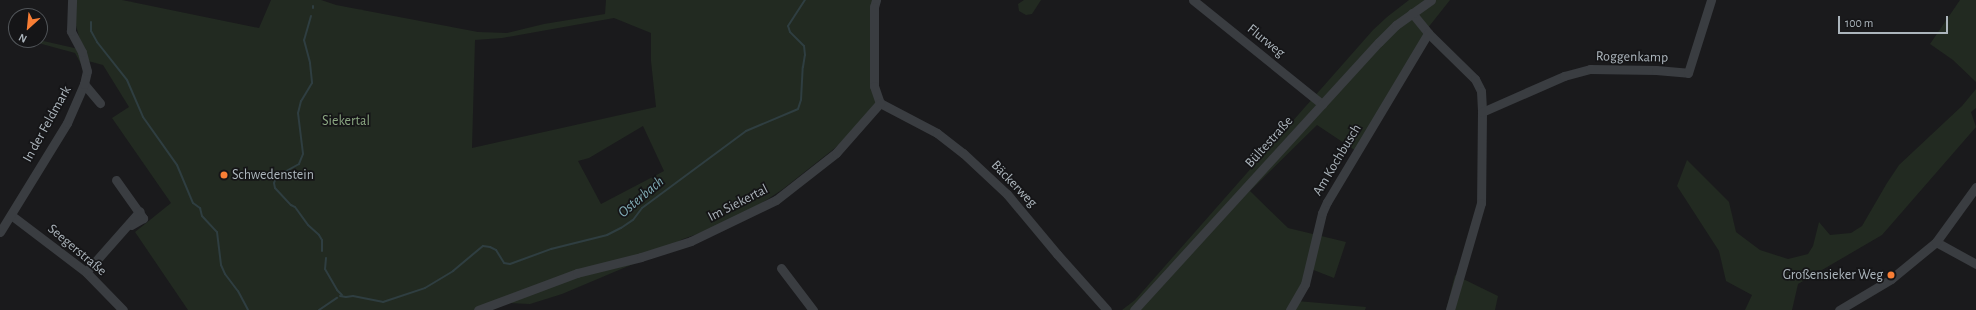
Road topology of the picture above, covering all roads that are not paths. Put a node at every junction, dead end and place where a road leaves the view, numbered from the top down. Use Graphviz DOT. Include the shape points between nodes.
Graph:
graph roads {
  1 [pos="72,0"];
  2 [pos="876,0"];
  3 [pos="1193,0"];
  4 [pos="1431,0"];
  5 [pos="1711,0"];
  6 [pos="1412,13"];
  7 [pos="1428,33"];
  8 [pos="84,84"];
  9 [pos="100,103"];
  10 [pos="880,103"];
  11 [pos="1322,104"];
  12 [pos="1482,112"];
  13 [pos="116,180"];
  14 [pos="1976,187"];
  15 [pos="11,215"];
  16 [pos="0,232"];
  17 [pos="1936,242"];
  18 [pos="1976,264"];
  19 [pos="781,268"];
  20 [pos="86,272"];
  21 [pos="123,310"];
  22 [pos="478,310"];
  23 [pos="813,310"];
  24 [pos="1107,310"];
  25 [pos="1134,310"];
  26 [pos="1290,310"];
  27 [pos="1450,310"];
  28 [pos="1839,310"];
  1 -- 8 [label="street, In der Feldmark" via="71,31 82,52 87,71"];
  2 -- 10 [label="street" via="874,86"];
  3 -- 11 [label="street, Flurweg"];
  4 -- 6 [label="street, Bültestraße"];
  5 -- 12 [label="street, Roggenkamp" via="1688,73 1590,69 1564,76"];
  6 -- 7 [label="street"];
  6 -- 11 [label="street, Bültestraße" via="1379,42"];
  7 -- 12 [label="street" via="1475,79 1481,91"];
  7 -- 26 [label="street, Am Kochbusch" via="1327,202 1305,284"];
  8 -- 9 [label="street"];
  8 -- 15 [label="street, In der Feldmark" via="67,124"];
  10 -- 22 [label="street, Im Siekertal" via="836,153 776,200 691,241 577,273"];
  10 -- 24 [label="street, Bäckerweg" via="937,133 974,163 1007,194 1056,254"];
  11 -- 25 [label="street, Bültestraße"];
  12 -- 27 [label="street" via="1481,203"];
  13 -- 20 [label="street" via="140,211"];
  14 -- 17 [label="street"];
  15 -- 16 [label="street, In der Feldmark"];
  15 -- 20 [label="street, Seegerstraße"];
  17 -- 18 [label="street"];
  17 -- 28 [label="street" via="1891,279"];
  19 -- 23 [label="street"];
  20 -- 21 [label="street, Seegerstraße"];
}
